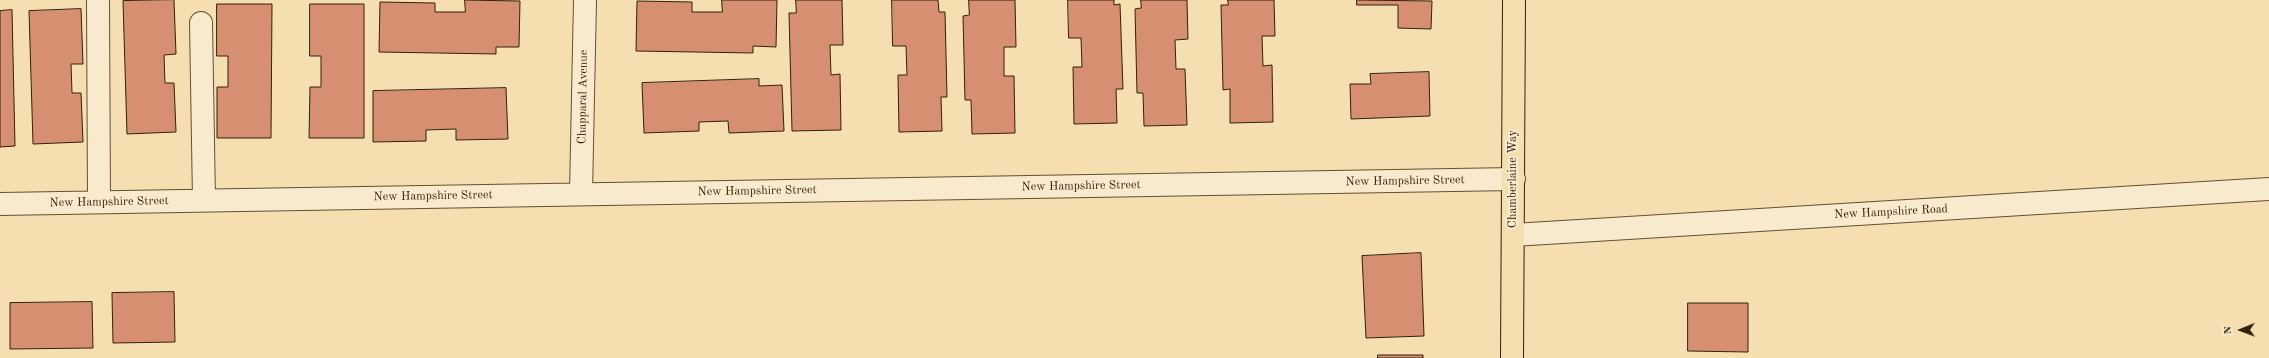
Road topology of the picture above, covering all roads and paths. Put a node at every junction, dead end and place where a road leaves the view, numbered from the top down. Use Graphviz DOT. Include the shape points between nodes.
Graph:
graph roads {
  1 [pos="98,0"];
  2 [pos="585,0"];
  3 [pos="1514,0"];
  4 [pos="201,23"];
  5 [pos="1514,179"];
  6 [pos="2269,189"];
  7 [pos="581,193"];
  8 [pos="204,200"];
  9 [pos="99,202"];
  10 [pos="0,204"];
  11 [pos="1513,236"];
  12 [pos="1512,358"];
  1 -- 9 [label="street"];
  2 -- 7 [label="street, Chapparal Avenue"];
  3 -- 5 [label="main road, Chamberlaine Way"];
  4 -- 8 [label="street"];
  5 -- 7 [label="street, New Hampshire Street"];
  5 -- 11 [label="main road, Chamberlaine Way"];
  6 -- 11 [label="street, New Hampshire Road"];
  7 -- 8 [label="street, New Hampshire Street"];
  8 -- 9 [label="street, New Hampshire Street"];
  9 -- 10 [label="street, New Hampshire Street"];
  11 -- 12 [label="main road, Chamberlaine Way"];
}
